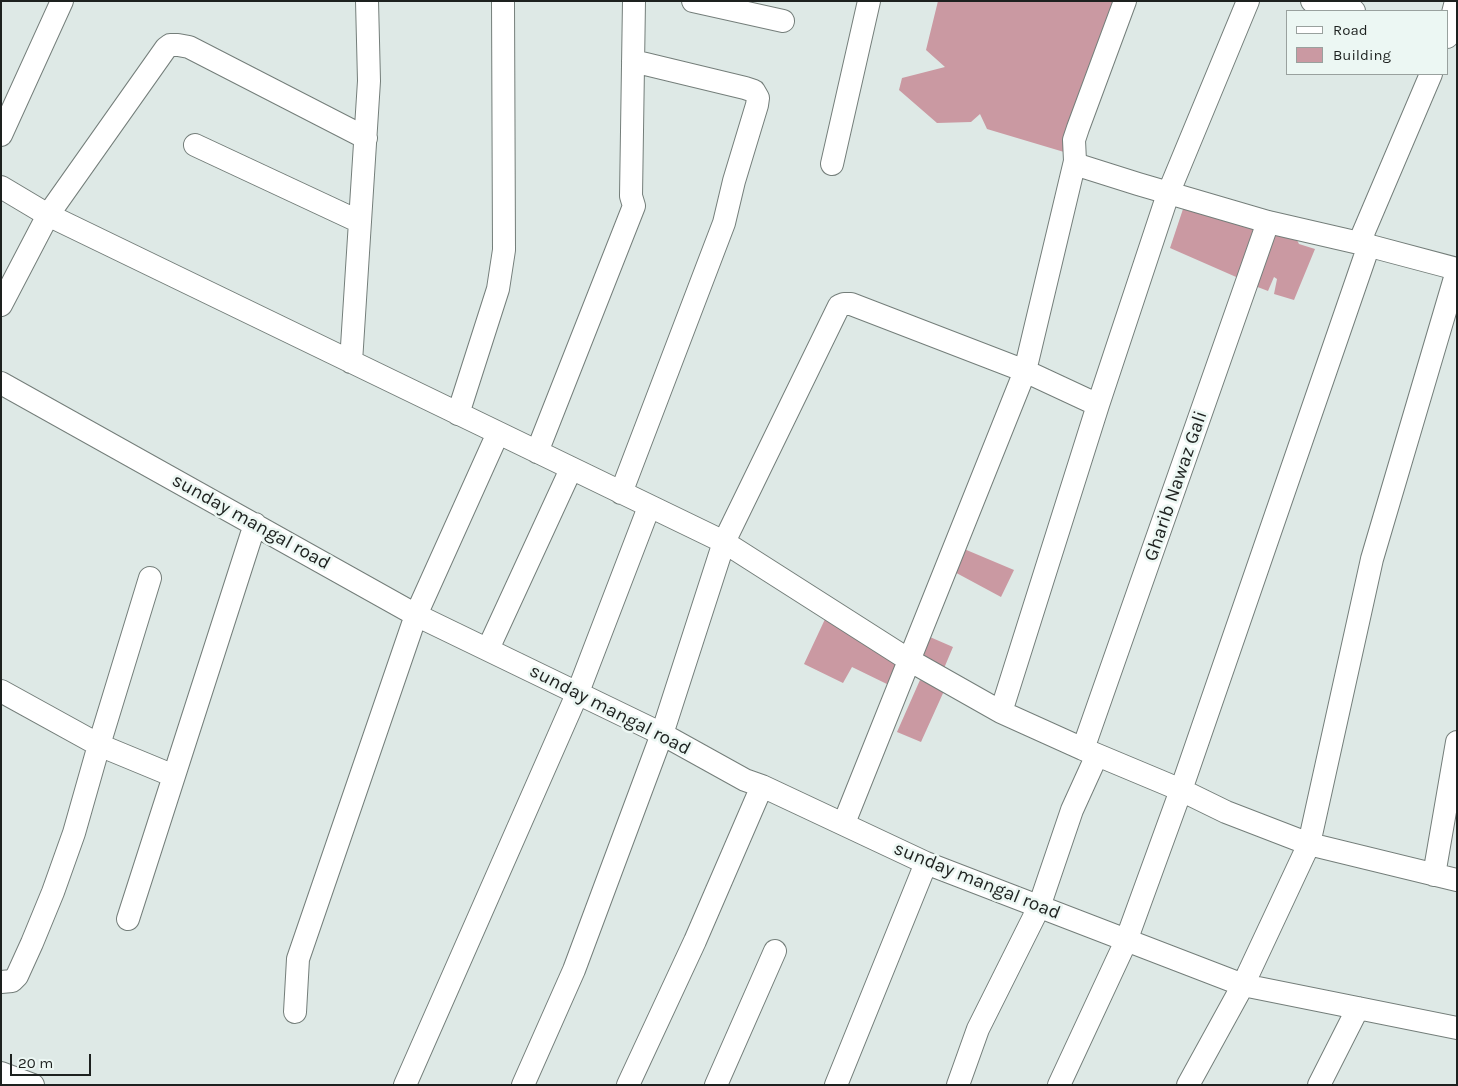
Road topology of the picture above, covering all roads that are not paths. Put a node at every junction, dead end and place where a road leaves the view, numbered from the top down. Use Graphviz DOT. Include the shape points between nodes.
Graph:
graph roads {
  1 [pos="62,1"];
  2 [pos="367,1"];
  3 [pos="503,1"];
  4 [pos="634,1"];
  5 [pos="693,1"];
  6 [pos="869,1"];
  7 [pos="1125,1"];
  8 [pos="1248,1"];
  9 [pos="1312,1"];
  10 [pos="1456,1"];
  11 [pos="1350,10"];
  12 [pos="783,21"];
  13 [pos="1448,31"];
  14 [pos="633,61"];
  15 [pos="1431,75"];
  16 [pos="1,135"];
  17 [pos="366,138"];
  18 [pos="195,146"];
  19 [pos="1074,162"];
  20 [pos="832,164"];
  21 [pos="1,187"];
  22 [pos="1168,194"];
  23 [pos="48,216"];
  24 [pos="360,222"];
  25 [pos="1268,222"];
  26 [pos="1364,244"];
  27 [pos="1457,270"];
  28 [pos="1,305"];
  29 [pos="351,362"];
  30 [pos="1025,371"];
  31 [pos="1,383"];
  32 [pos="1098,405"];
  33 [pos="458,414"];
  34 [pos="498,433"];
  35 [pos="537,452"];
  36 [pos="572,469"];
  37 [pos="621,493"];
  38 [pos="649,506"];
  39 [pos="255,524"];
  40 [pos="724,542"];
  41 [pos="150,578"];
  42 [pos="416,615"];
  43 [pos="488,649"];
  44 [pos="909,660"];
  45 [pos="1,691"];
  46 [pos="578,692"];
  47 [pos="1001,712"];
  48 [pos="662,734"];
  49 [pos="1457,742"];
  50 [pos="98,744"];
  51 [pos="1090,752"];
  52 [pos="174,776"];
  53 [pos="762,786"];
  54 [pos="1181,790"];
  55 [pos="844,824"];
  56 [pos="1309,844"];
  57 [pos="926,863"];
  58 [pos="1434,875"];
  59 [pos="1457,880"];
  60 [pos="1039,907"];
  61 [pos="128,920"];
  62 [pos="1126,941"];
  63 [pos="775,951"];
  64 [pos="1,982"];
  65 [pos="1243,985"];
  66 [pos="1358,1008"];
  67 [pos="296,1012"];
  68 [pos="1457,1028"];
  69 [pos="1,1073"];
  70 [pos="33,1085"];
  71 [pos="404,1085"];
  72 [pos="523,1085"];
  73 [pos="628,1085"];
  74 [pos="716,1085"];
  75 [pos="836,1085"];
  76 [pos="958,1085"];
  77 [pos="1059,1085"];
  78 [pos="1188,1085"];
  79 [pos="1319,1085"];
  1 -- 16 [label="street"];
  2 -- 17 [label="street" via="369,81"];
  3 -- 33 [label="street" via="504,257 498,289"];
  4 -- 14 [label="street"];
  5 -- 12 [label="street"];
  6 -- 20 [label="street"];
  7 -- 19 [label="street" via="1074,140"];
  8 -- 22 [label="street"];
  9 -- 11 [label="street"];
  10 -- 13 [label="street"];
  14 -- 35 [label="street" via="631,196 634,206"];
  14 -- 37 [label="street" via="745,88 754,91 758,98 724,223"];
  15 -- 26 [label="street"];
  17 -- 23 [label="street" via="189,47 170,45"];
  17 -- 24 [label="street"];
  18 -- 24 [label="street"];
  19 -- 22 [label="street"];
  19 -- 30 [label="street"];
  21 -- 23 [label="street"];
  22 -- 25 [label="street"];
  22 -- 32 [label="street"];
  23 -- 28 [label="street"];
  23 -- 29 [label="street"];
  24 -- 29 [label="street"];
  25 -- 26 [label="street"];
  25 -- 51 [label="street, Gharib Nawaz Gali"];
  26 -- 27 [label="street"];
  26 -- 54 [label="street"];
  27 -- 56 [label="street" via="1372,559"];
  29 -- 33 [label="street"];
  30 -- 32 [label="street"];
  30 -- 40 [label="street" via="851,304 839,306"];
  30 -- 44 [label="street"];
  31 -- 39 [label="street, sunday mangal road"];
  32 -- 47 [label="street"];
  33 -- 34 [label="street"];
  34 -- 35 [label="street"];
  34 -- 42 [label="street"];
  35 -- 36 [label="street"];
  36 -- 37 [label="street"];
  36 -- 43 [label="street"];
  37 -- 38 [label="street"];
  38 -- 40 [label="street"];
  38 -- 46 [label="street"];
  39 -- 42 [label="street, sunday mangal road"];
  39 -- 52 [label="street"];
  40 -- 44 [label="street"];
  40 -- 48 [label="street"];
  41 -- 50 [label="street"];
  42 -- 43 [label="street, sunday mangal road"];
  42 -- 67 [label="street" via="298,958"];
  43 -- 46 [label="street, sunday mangal road"];
  44 -- 47 [label="street"];
  44 -- 55 [label="street"];
  45 -- 50 [label="street"];
  46 -- 48 [label="street, sunday mangal road"];
  46 -- 71 [label="street"];
  47 -- 51 [label="street"];
  48 -- 53 [label="street, sunday mangal road" via="745,780"];
  48 -- 72 [label="street" via="574,970"];
  49 -- 58 [label="street"];
  50 -- 52 [label="street"];
  50 -- 64 [label="street" via="74,833 53,892 14,979"];
  51 -- 54 [label="street"];
  51 -- 60 [label="street, Gharib Nawaz Gali"];
  52 -- 61 [label="street"];
  53 -- 55 [label="street, sunday mangal road"];
  53 -- 73 [label="street"];
  54 -- 56 [label="street" via="1226,812"];
  54 -- 62 [label="street"];
  55 -- 57 [label="street, sunday mangal road"];
  56 -- 58 [label="street"];
  56 -- 65 [label="street"];
  57 -- 60 [label="street, sunday mangal road"];
  57 -- 75 [label="street"];
  58 -- 59 [label="street"];
  60 -- 62 [label="street, sunday mangal road"];
  60 -- 76 [label="street, Gharib Nawaz Gali" via="978,1029"];
  62 -- 65 [label="street, sunday mangal road"];
  62 -- 77 [label="street"];
  63 -- 74 [label="street"];
  65 -- 66 [label="street, sunday mangal road"];
  65 -- 78 [label="street"];
  66 -- 68 [label="street, sunday mangal road"];
  66 -- 79 [label="street"];
  69 -- 70 [label="street"];
}
